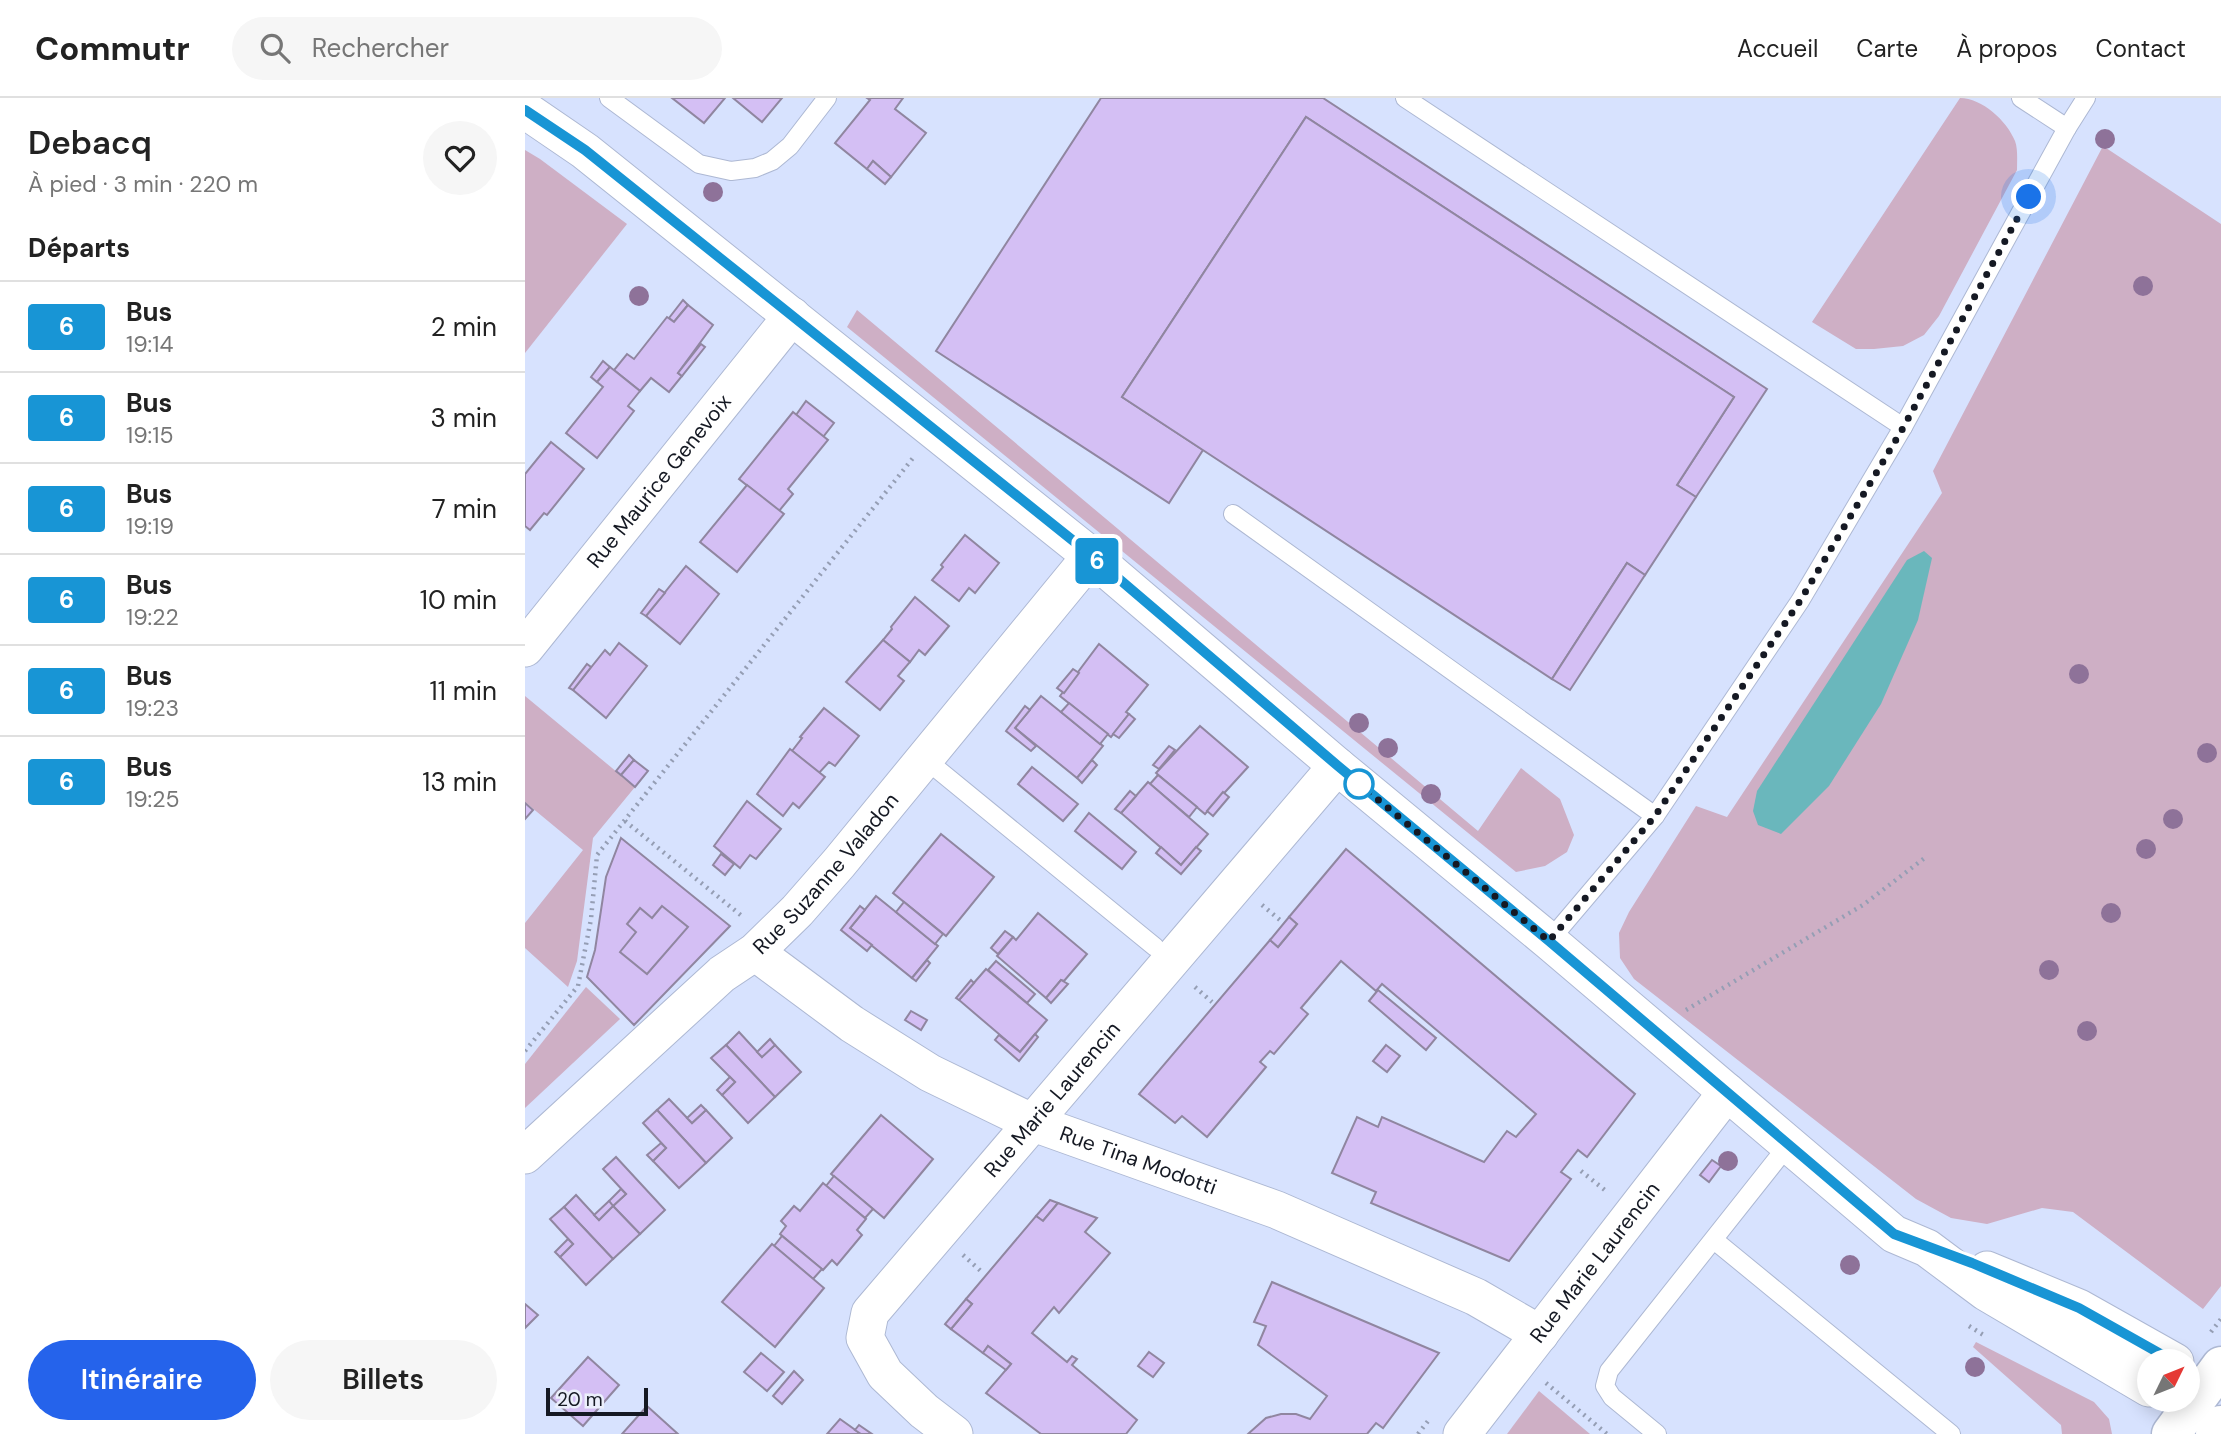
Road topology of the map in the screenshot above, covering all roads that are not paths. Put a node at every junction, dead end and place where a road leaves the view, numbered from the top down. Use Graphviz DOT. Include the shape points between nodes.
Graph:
graph roads {
  1 [pos="609,98"];
  2 [pos="827,98"];
  3 [pos="1405,98"];
  4 [pos="2021,98"];
  5 [pos="2086,98"];
  6 [pos="525,110"];
  7 [pos="2067,128"];
  8 [pos="792,316"];
  9 [pos="1903,428"];
  10 [pos="1233,514"];
  11 [pos="1091,555"];
  12 [pos="525,648"];
  13 [pos="925,758"];
  14 [pos="1338,766"];
  15 [pos="1655,816"];
  16 [pos="751,936"];
  17 [pos="1549,941"];
  18 [pos="1155,947"];
  19 [pos="1727,1092"];
  20 [pos="1031,1122"];
  21 [pos="1789,1144"];
  22 [pos="525,1155"];
  23 [pos="1714,1240"];
  24 [pos="1927,1248"];
  25 [pos="1962,1273"];
  26 [pos="1529,1347"];
  27 [pos="2152,1349"];
  28 [pos="2137,1362"];
  29 [pos="2137,1381"];
  30 [pos="954,1434"];
  31 [pos="1462,1434"];
  32 [pos="1657,1434"];
  33 [pos="1951,1434"];
  1 -- 2 [label="lane" via="699,164 731,172 772,162"];
  3 -- 9 [label="lane"];
  4 -- 7 [label="lane"];
  5 -- 7 [label="lane"];
  6 -- 8 [label="street" via="585,150"];
  7 -- 9 [label="lane"];
  8 -- 11 [label="street"];
  8 -- 12 [label="street, Rue Maurice Genevoix"];
  9 -- 15 [label="lane" via="1800,601"];
  10 -- 15 [label="lane"];
  11 -- 13 [label="street, Rue Suzanne Valadon"];
  11 -- 14 [label="street"];
  13 -- 16 [label="street, Rue Suzanne Valadon" via="797,911"];
  13 -- 18 [label="lane"];
  14 -- 17 [label="street"];
  14 -- 20 [label="street, Rue Marie Laurencin"];
  15 -- 17 [label="lane"];
  16 -- 20 [label="street, Rue Tina Modotti" via="852,1024 930,1073"];
  16 -- 22 [label="street, Rue Suzanne Valadon" via="722,974"];
  17 -- 19 [label="street"];
  19 -- 21 [label="street"];
  19 -- 26 [label="street, Rue Marie Laurencin"];
  20 -- 26 [label="street, Rue Tina Modotti" via="1277,1210 1476,1297"];
  20 -- 30 [label="street, Rue Marie Laurencin" via="870,1313 865,1338 884,1374"];
  21 -- 23 [label="lane"];
  21 -- 24 [label="street" via="1894,1234"];
  23 -- 32 [label="lane" via="1609,1371 1605,1386 1612,1397"];
  23 -- 33 [label="lane"];
  24 -- 25 [label="street"];
  24 -- 27 [label="street" via="2079,1308"];
  25 -- 28 [label="street" via="2064,1317"];
  25 -- 29 [label="street" via="1986,1292"];
  26 -- 31 [label="street, Rue Marie Laurencin"];
}
